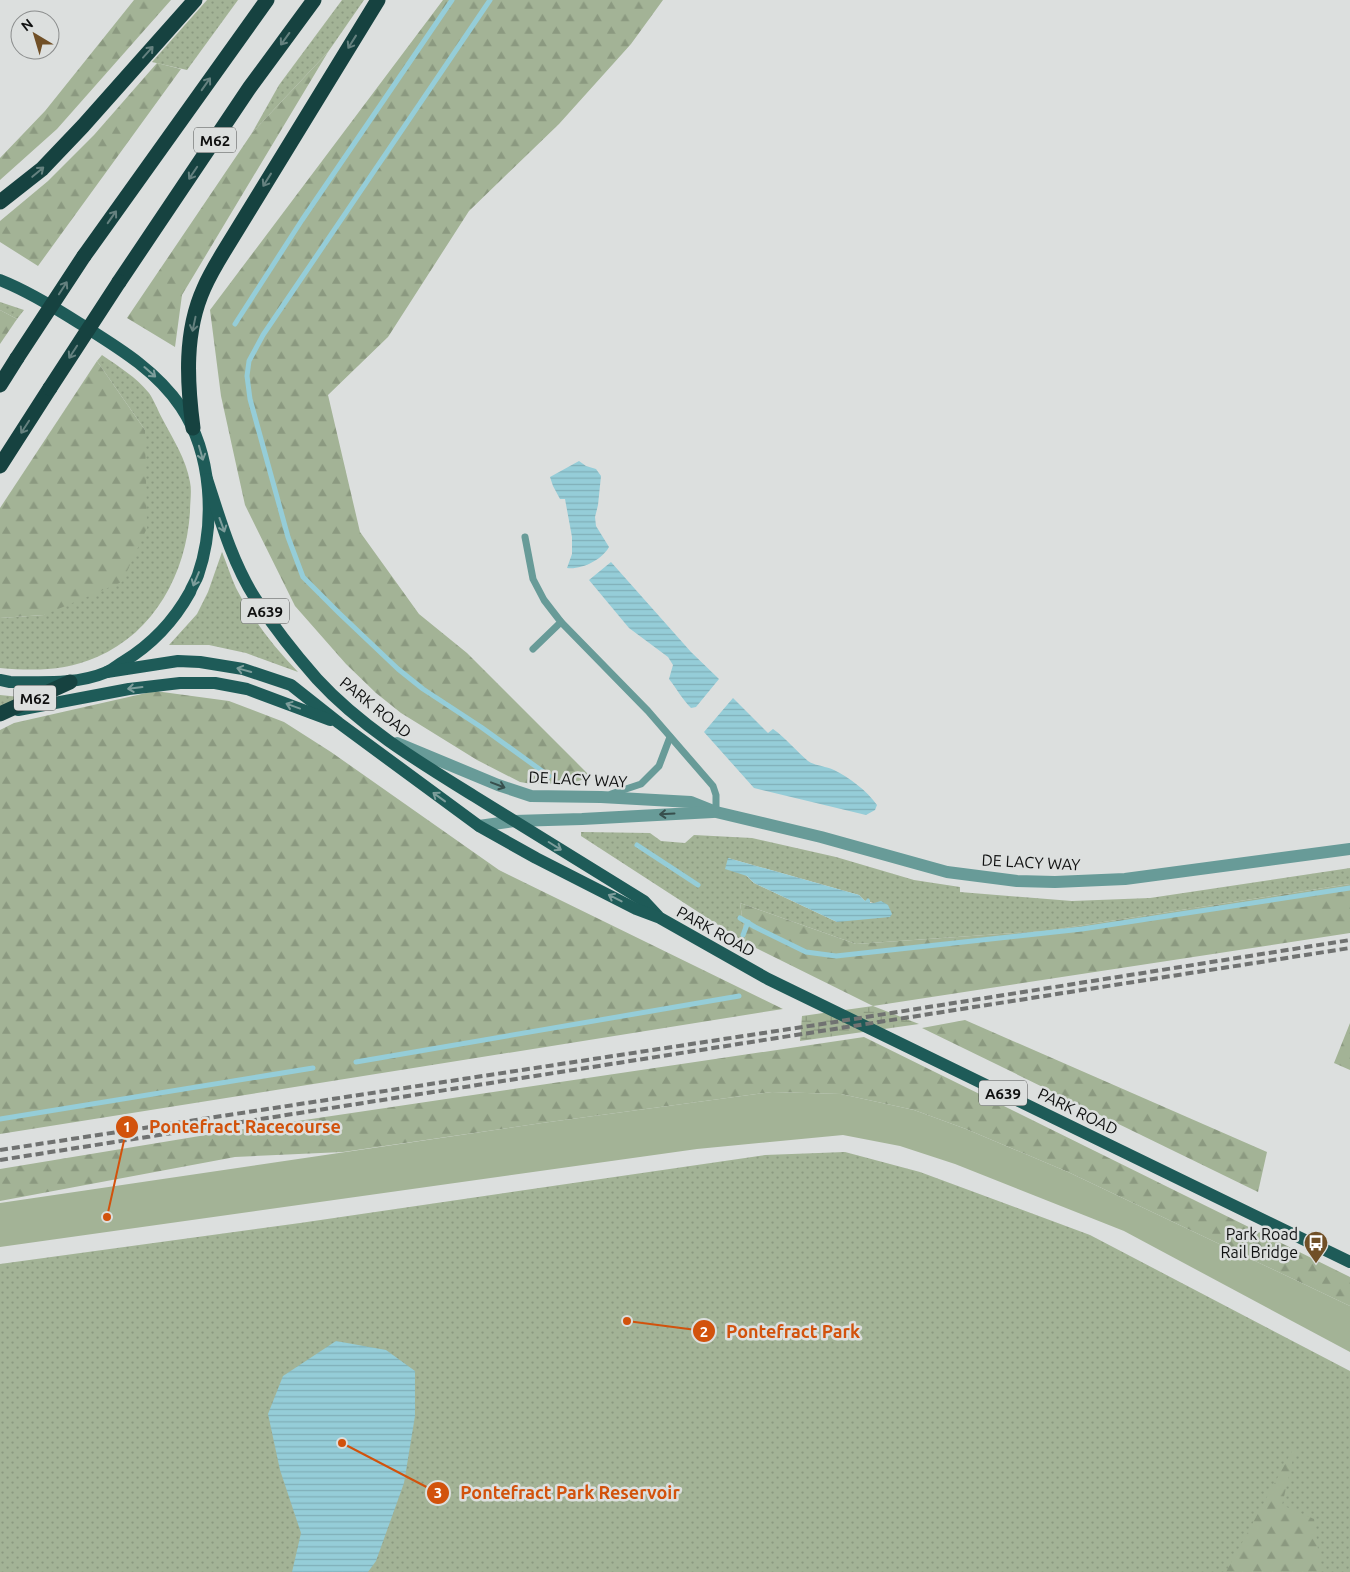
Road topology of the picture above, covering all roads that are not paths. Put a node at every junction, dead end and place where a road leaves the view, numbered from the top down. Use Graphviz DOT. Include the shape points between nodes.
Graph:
graph roads {
  1 [pos="195,0"];
  2 [pos="267,0"];
  3 [pos="314,0"];
  4 [pos="378,0"];
  5 [pos="0,202"];
  6 [pos="0,280"];
  7 [pos="0,385"];
  8 [pos="193,428"];
  9 [pos="0,466"];
  10 [pos="207,479"];
  11 [pos="525,537"];
  12 [pos="561,622"];
  13 [pos="533,649"];
  14 [pos="107,672"];
  15 [pos="0,680"];
  16 [pos="70,682"];
  17 [pos="0,714"];
  18 [pos="339,723"];
  19 [pos="670,736"];
  20 [pos="388,739"];
  21 [pos="601,797"];
  22 [pos="716,812"];
  23 [pos="514,821"];
  24 [pos="479,826"];
  25 [pos="1350,849"];
  26 [pos="660,918"];
  27 [pos="1350,1262"];
  5 -- 1 [label="highway, one-way" via="42,170"];
  7 -- 2 [label="highway, M62, one-way, bridge" via="84,256"];
  3 -- 9 [label="highway, M62, one-way, bridge" via="250,87"];
  4 -- 8 [label="highway, one-way" via="203,289 189,348"];
  6 -- 8 [label="main road, A639, one-way" via="37,297 126,352 167,390"];
  8 -- 10 [label="main road, A639, one-way"];
  10 -- 14 [label="main road, A639, one-way" via="208,517 198,576 162,631 139,652"];
  10 -- 20 [label="main road, PARK ROAD / A639, one-way" via="232,551 255,597 317,679 360,719"];
  11 -- 12 [label="lane" via="533,579"];
  12 -- 13 [label="lane"];
  12 -- 19 [label="lane"];
  14 -- 16 [label="main road, A639"];
  18 -- 14 [label="main road, PARK ROAD / A639, one-way" via="291,685 243,668 178,661"];
  15 -- 16 [label="main road, A639"];
  16 -- 17 [label="highway, M62"];
  18 -- 17 [label="main road, one-way" via="247,689 215,683 129,689"];
  24 -- 18 [label="main road, PARK ROAD, one-way"];
  19 -- 21 [label="lane" via="659,766 641,784"];
  19 -- 22 [label="lane" via="713,786"];
  20 -- 21 [label="street, DE LACY WAY, one-way" via="498,786 531,796"];
  20 -- 23 [label="main road, PARK ROAD"];
  21 -- 22 [label="street, DE LACY WAY" via="691,802"];
  22 -- 23 [label="street, DE LACY WAY, one-way"];
  22 -- 25 [label="street, DE LACY WAY" via="946,872 1016,881 1125,879"];
  23 -- 24 [label="street, DE LACY WAY"];
  23 -- 26 [label="main road, PARK ROAD, one-way" via="644,901"];
  26 -- 24 [label="main road, PARK ROAD, one-way" via="636,909"];
  26 -- 27 [label="main road, PARK ROAD / A639" via="768,978"];
}
